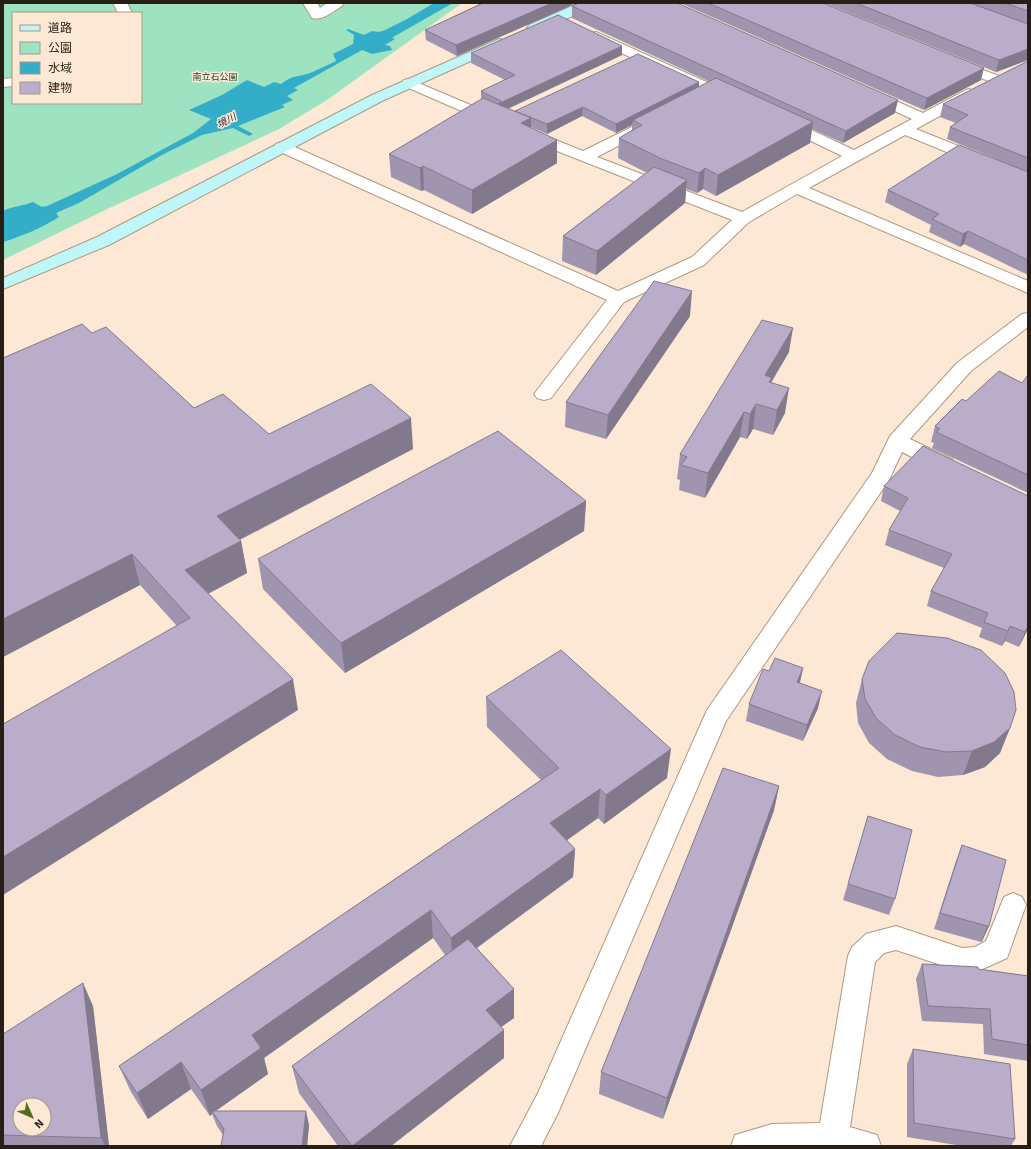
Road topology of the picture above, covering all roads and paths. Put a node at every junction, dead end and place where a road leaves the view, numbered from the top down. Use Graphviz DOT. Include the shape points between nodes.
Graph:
graph roads {
  1 [pos="120,3"];
  2 [pos="310,3"];
  3 [pos="337,3"];
  4 [pos="590,3"];
  5 [pos="124,12"];
  6 [pos="585,30"];
  7 [pos="640,57"];
  8 [pos="940,57"];
  9 [pos="622,62"];
  10 [pos="409,83"];
  11 [pos="711,89"];
  12 [pos="857,89"];
  13 [pos="696,100"];
  14 [pos="740,102"];
  15 [pos="661,118"];
  16 [pos="923,118"];
  17 [pos="775,119"];
  18 [pos="903,129"];
  19 [pos="282,147"];
  20 [pos="854,156"];
  21 [pos="584,157"];
  22 [pos="1028,180"];
  23 [pos="796,188"];
  24 [pos="742,218"];
  25 [pos="3,284"];
  26 [pos="1028,288"];
  27 [pos="618,298"];
  28 [pos="1028,318"];
  29 [pos="544,394"];
  30 [pos="897,441"];
  31 [pos="959,471"];
  32 [pos="1013,905"];
  33 [pos="833,1138"];
  34 [pos="525,1146"];
  35 [pos="746,1146"];
  36 [pos="866,1146"];
  1 -- 5 [label="street"];
  2 -- 3 [label="street" via="317,15"];
  4 -- 10 [label="street" via="565,20 515,36"];
  6 -- 7 [label="street"];
  7 -- 9 [label="street"];
  7 -- 11 [label="street"];
  8 -- 16 [label="street" via="1003,77"];
  10 -- 19 [label="street"];
  10 -- 21 [label="street" via="509,123"];
  11 -- 13 [label="street" via="711,93"];
  11 -- 14 [label="street"];
  12 -- 16 [label="street"];
  15 -- 21 [label="street"];
  16 -- 18 [label="street"];
  17 -- 20 [label="street"];
  18 -- 20 [label="street"];
  18 -- 22 [label="street"];
  19 -- 25 [label="street" via="115,235"];
  19 -- 27 [label="street"];
  20 -- 23 [label="street"];
  21 -- 24 [label="street"];
  23 -- 24 [label="street"];
  23 -- 26 [label="street"];
  24 -- 27 [label="street" via="698,261"];
  27 -- 29 [label="street"];
  28 -- 30 [label="street" via="964,367"];
  30 -- 31 [label="street"];
  30 -- 34 [label="street" via="882,475 716,717 548,1103"];
  32 -- 33 [label="street" via="997,949 978,959 962,960 896,938 876,943 862,956"];
  33 -- 35 [label="street" via="772,1139"];
  33 -- 36 [label="street"];
}
